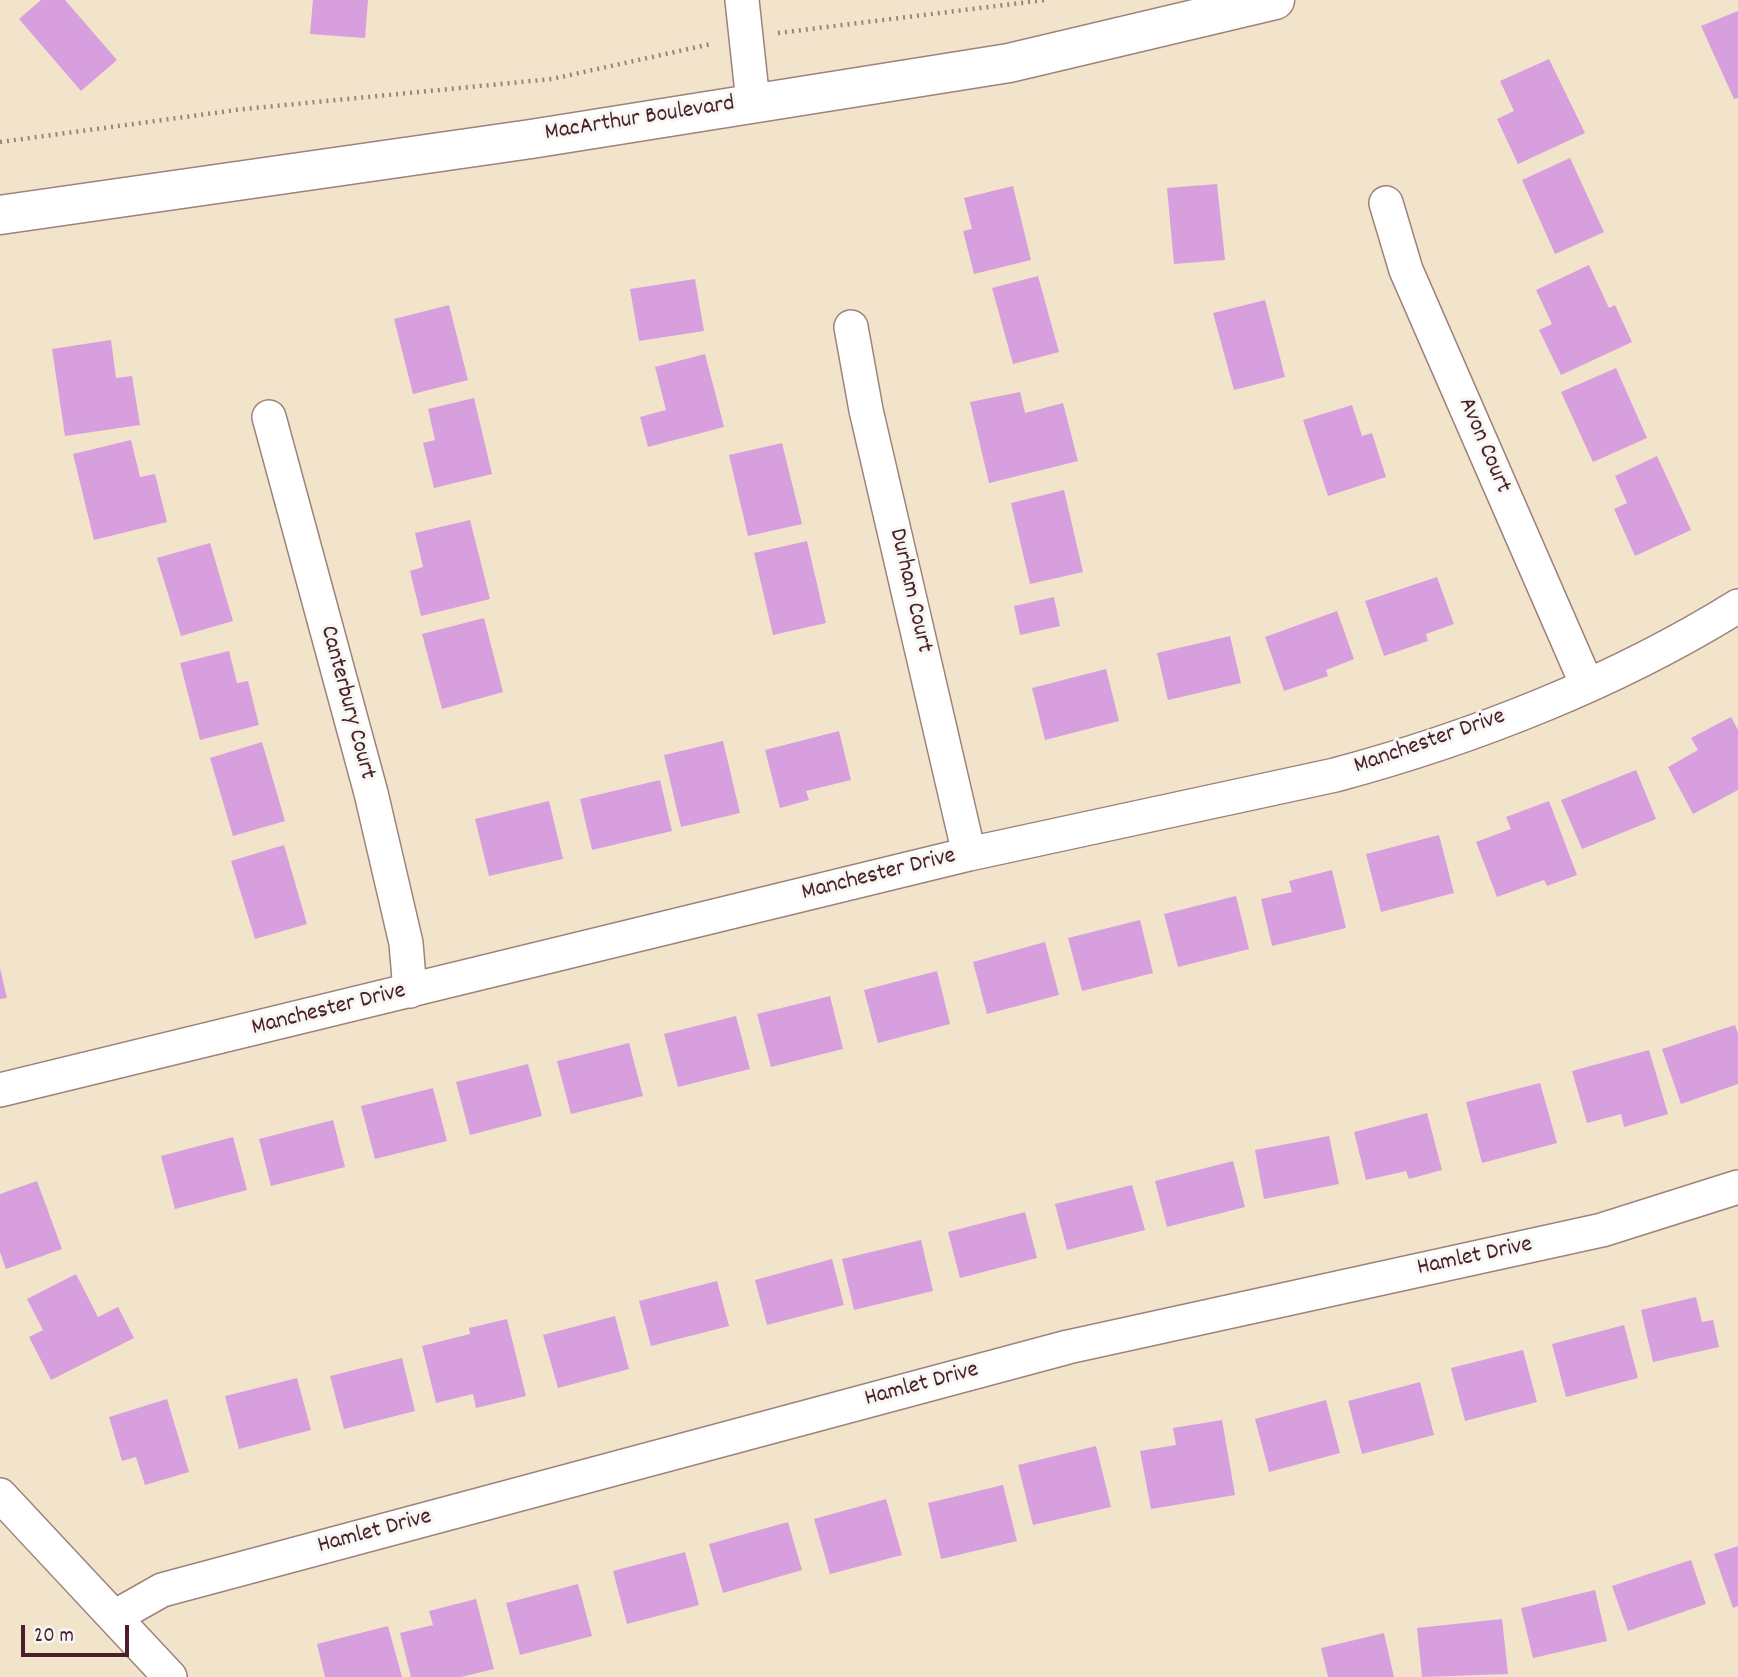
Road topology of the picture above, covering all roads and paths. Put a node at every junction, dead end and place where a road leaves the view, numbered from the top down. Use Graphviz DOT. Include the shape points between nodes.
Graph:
graph roads {
  1 [pos="742,0"];
  2 [pos="1045,0"];
  3 [pos="1276,0"];
  4 [pos="747,38"];
  5 [pos="753,102"];
  6 [pos="0,142"];
  7 [pos="1387,203"];
  8 [pos="0,215"];
  9 [pos="851,327"];
  10 [pos="269,417"];
  11 [pos="1738,606"];
  12 [pos="1587,685"];
  13 [pos="969,854"];
  14 [pos="410,991"];
  15 [pos="0,1090"];
  16 [pos="1738,1187"];
  17 [pos="0,1495"];
  18 [pos="116,1616"];
  19 [pos="170,1677"];
  1 -- 4 [label="street"];
  2 -- 4 [label="path"];
  3 -- 5 [label="street, MacArthur Boulevard" via="1009,63"];
  4 -- 5 [label="street"];
  4 -- 6 [label="path" via="552,79 244,109"];
  5 -- 8 [label="street, MacArthur Boulevard" via="531,139"];
  7 -- 12 [label="street, Avon Court" via="1406,270"];
  9 -- 13 [label="street, Durham Court"];
  10 -- 14 [label="street, Canterbury Court" via="371,793 406,943"];
  11 -- 12 [label="street, Manchester Drive"];
  12 -- 13 [label="street, Manchester Drive" via="1452,741 1392,760"];
  13 -- 14 [label="street, Manchester Drive"];
  14 -- 15 [label="street, Manchester Drive"];
  16 -- 18 [label="street, Hamlet Drive" via="1602,1230 1054,1351 162,1590"];
  17 -- 18 [label="street"];
  18 -- 19 [label="street"];
}
